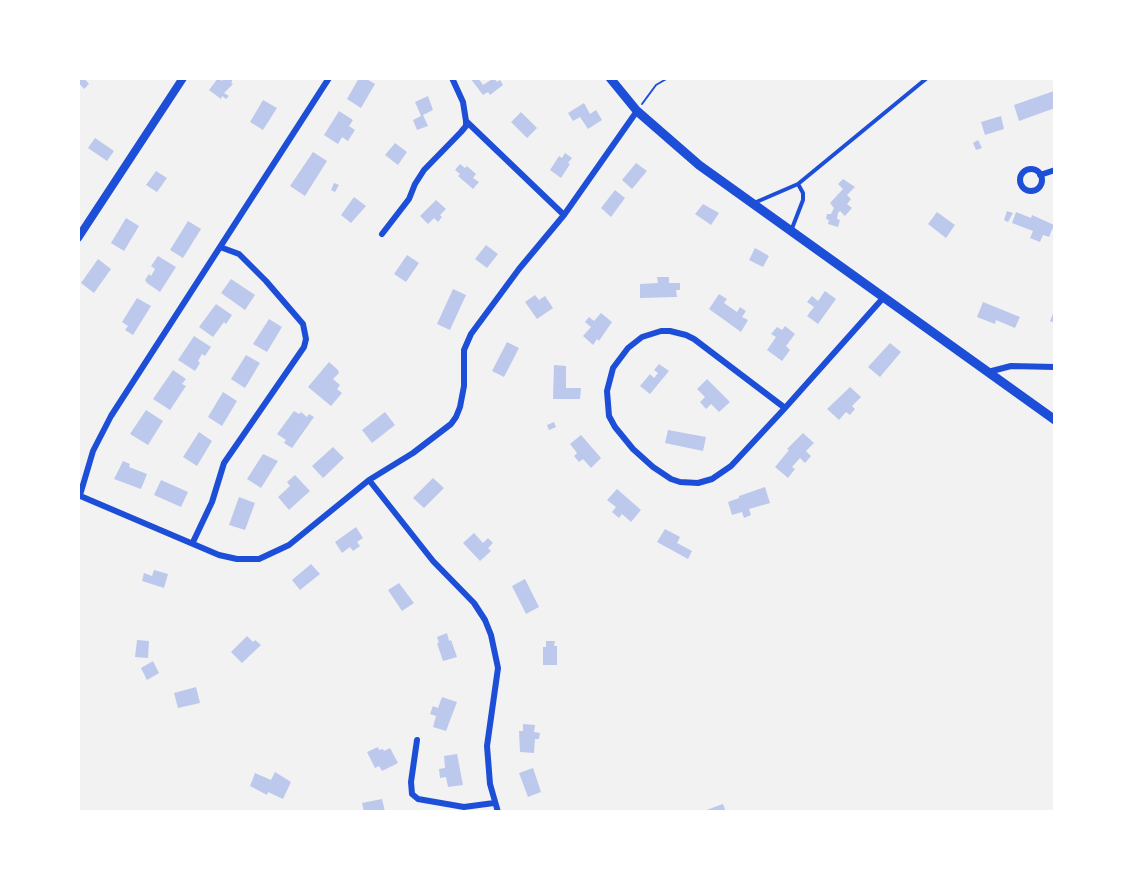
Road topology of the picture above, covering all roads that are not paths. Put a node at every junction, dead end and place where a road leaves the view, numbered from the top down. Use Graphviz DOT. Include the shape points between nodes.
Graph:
graph roads {
  1 [pos="183,78"];
  2 [pos="329,78"];
  3 [pos="452,78"];
  4 [pos="610,78"];
  5 [pos="927,78"];
  6 [pos="637,111"];
  7 [pos="466,122"];
  8 [pos="1055,170"];
  9 [pos="1040,175"];
  10 [pos="798,184"];
  11 [pos="751,204"];
  12 [pos="564,214"];
  13 [pos="790,232"];
  14 [pos="382,234"];
  15 [pos="78,238"];
  16 [pos="220,247"];
  17 [pos="884,297"];
  18 [pos="1055,367"];
  19 [pos="988,372"];
  20 [pos="786,408"];
  21 [pos="1055,420"];
  22 [pos="369,480"];
  23 [pos="79,495"];
  24 [pos="193,542"];
  25 [pos="417,740"];
  26 [pos="494,803"];
  27 [pos="498,812"];
  1 -- 15 [label="street"];
  2 -- 16 [label="street"];
  3 -- 7 [label="street" via="463,102"];
  4 -- 6 [label="main road"];
  5 -- 10 [label="lane"];
  6 -- 11 [label="main road"];
  6 -- 12 [label="street"];
  7 -- 12 [label="street"];
  7 -- 14 [label="street" via="424,170 409,199"];
  8 -- 9 [label="street"];
  10 -- 11 [label="lane"];
  10 -- 13 [label="lane" via="802,200"];
  11 -- 13 [label="main road"];
  12 -- 22 [label="street" via="471,334 464,350 460,407 451,424"];
  13 -- 17 [label="main road"];
  16 -- 23 [label="street" via="111,416 93,451"];
  16 -- 24 [label="street" via="239,254 293,311 303,324 306,339 224,463 212,502"];
  17 -- 19 [label="main road"];
  17 -- 20 [label="street"];
  18 -- 19 [label="street" via="1011,366"];
  19 -- 21 [label="main road"];
  20 -- 20 [label="street" via="694,339 670,331 642,337 628,348 613,368 607,391 609,416 622,437 652,467 671,479 687,483 705,481 725,471"];
  22 -- 24 [label="street" via="289,545 259,559 219,555"];
  22 -- 26 [label="street" via="485,620 498,668 487,747"];
  23 -- 24 [label="street"];
  25 -- 26 [label="street" via="411,782 412,794 418,799 464,807"];
  26 -- 27 [label="street"];
}
